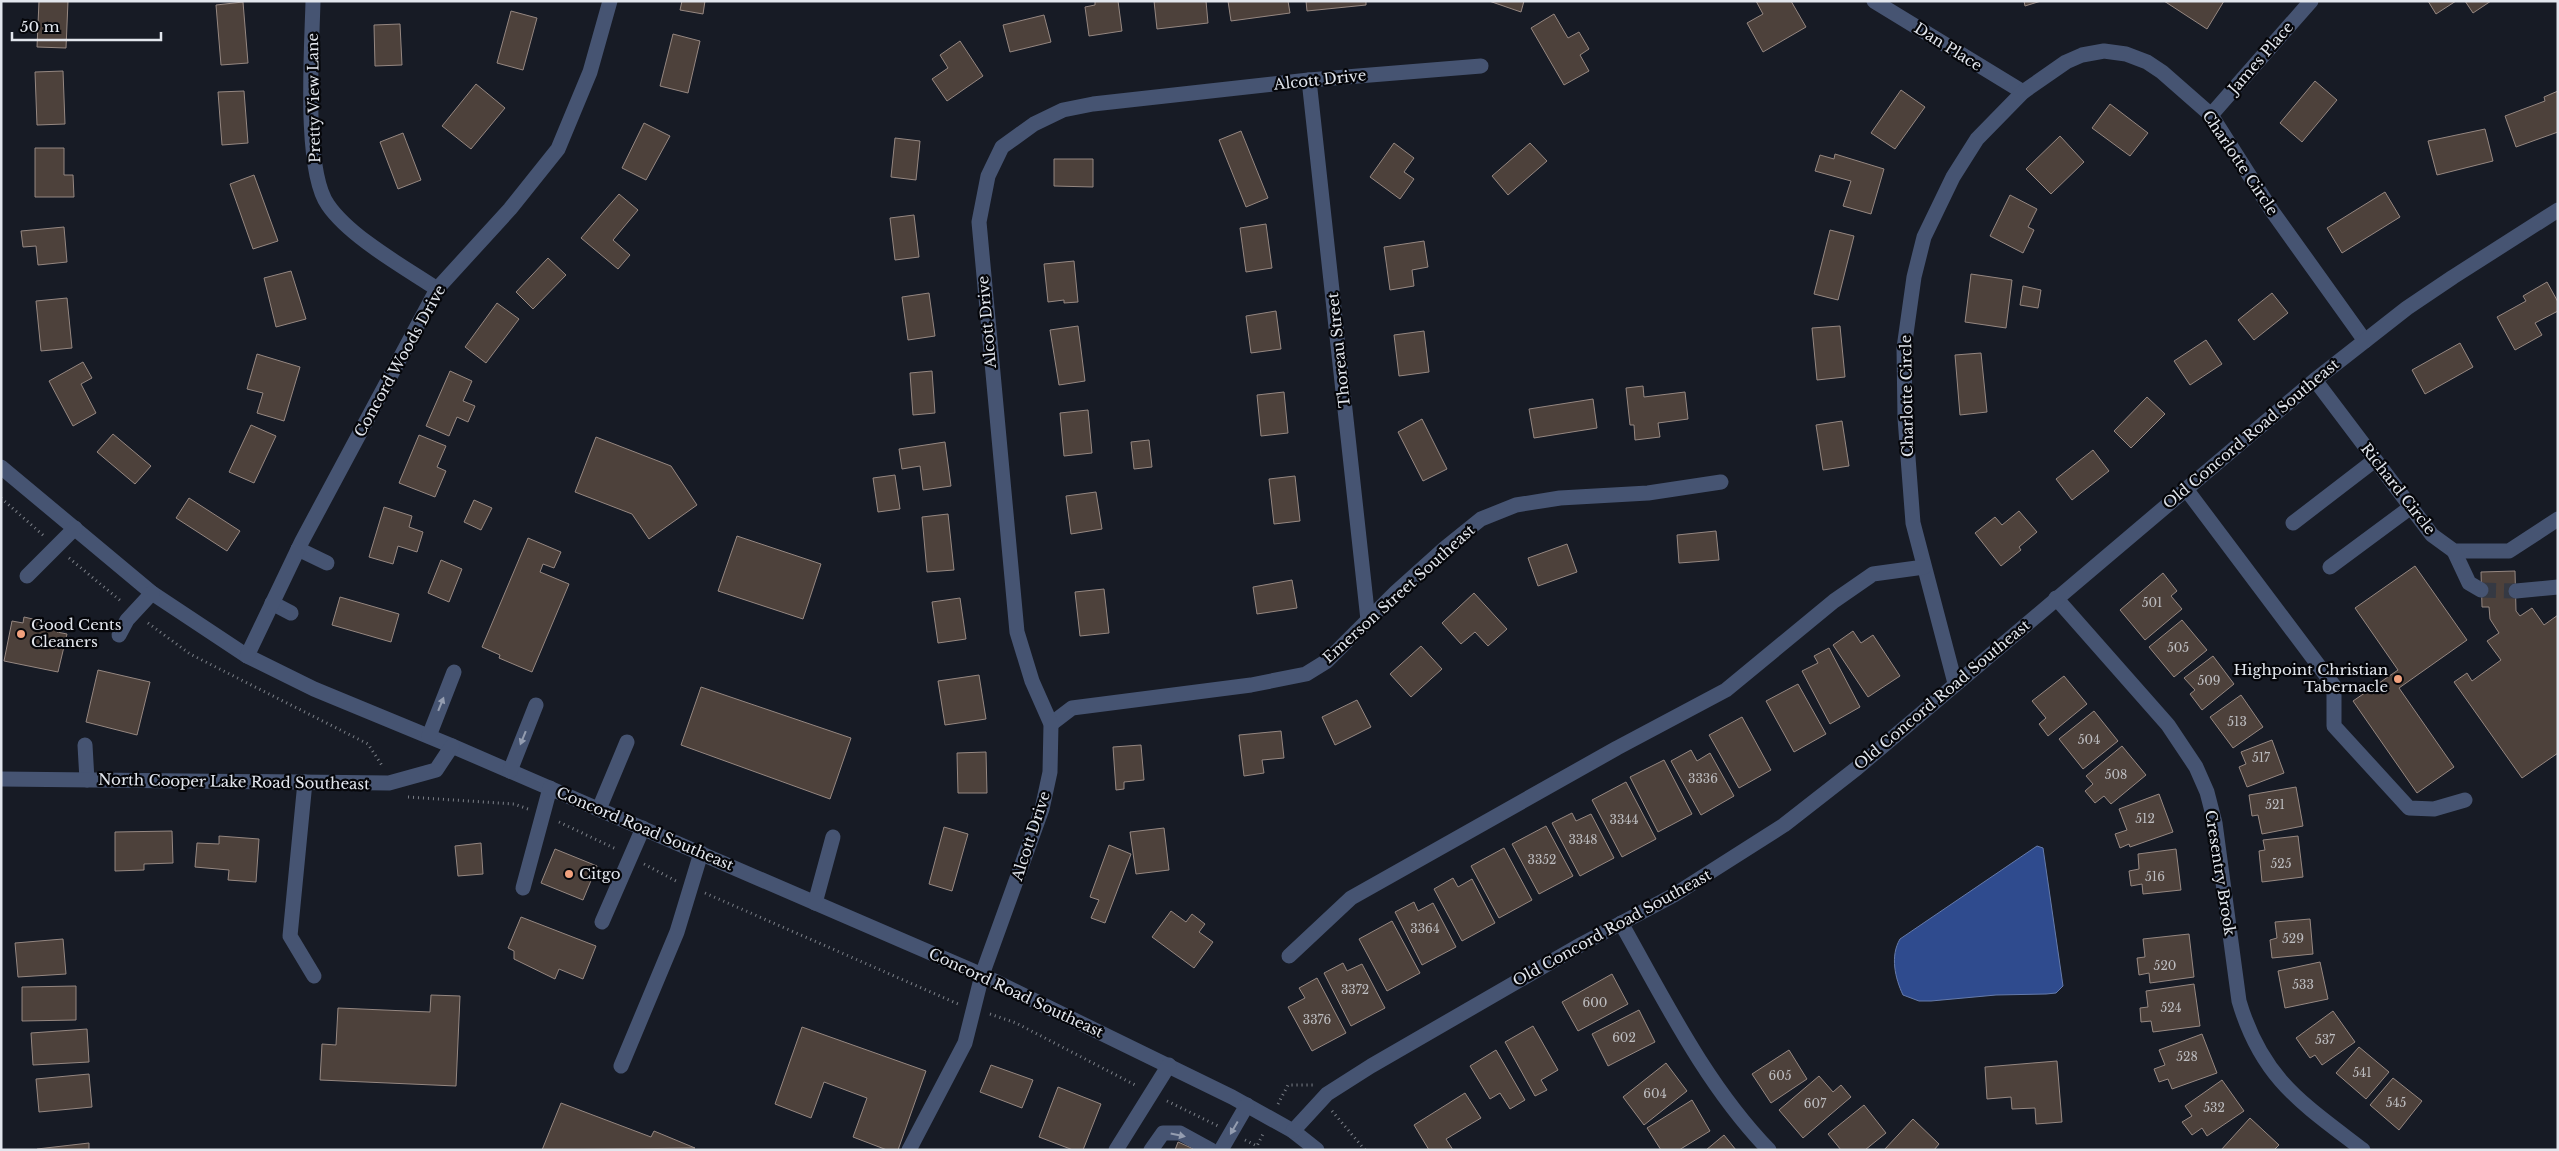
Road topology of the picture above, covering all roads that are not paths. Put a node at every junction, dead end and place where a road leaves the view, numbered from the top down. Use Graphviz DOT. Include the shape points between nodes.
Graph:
graph roads {
  1 [pos="313,1"];
  2 [pos="610,1"];
  3 [pos="1874,1"];
  4 [pos="2311,1"];
  5 [pos="1481,66"];
  6 [pos="1309,80"];
  7 [pos="2022,92"];
  8 [pos="2211,115"];
  9 [pos="2558,210"];
  10 [pos="437,289"];
  11 [pos="2365,341"];
  12 [pos="2315,380"];
  13 [pos="2375,460"];
  14 [pos="1,467"];
  15 [pos="1721,482"];
  16 [pos="2186,489"];
  17 [pos="2411,507"];
  18 [pos="2558,519"];
  19 [pos="2293,523"];
  20 [pos="75,528"];
  21 [pos="298,549"];
  22 [pos="2454,551"];
  23 [pos="327,563"];
  24 [pos="1924,567"];
  25 [pos="2330,567"];
  26 [pos="27,576"];
  27 [pos="2558,587"];
  28 [pos="2481,590"];
  29 [pos="2516,591"];
  30 [pos="152,593"];
  31 [pos="2056,598"];
  32 [pos="272,603"];
  33 [pos="291,613"];
  34 [pos="1368,620"];
  35 [pos="119,635"];
  36 [pos="247,656"];
  37 [pos="454,672"];
  38 [pos="1954,683"];
  39 [pos="536,705"];
  40 [pos="1051,724"];
  41 [pos="429,736"];
  42 [pos="627,742"];
  43 [pos="85,745"];
  44 [pos="452,746"];
  45 [pos="510,771"];
  46 [pos="1,779"];
  47 [pos="87,780"];
  48 [pos="305,782"];
  49 [pos="550,788"];
  50 [pos="2465,800"];
  51 [pos="600,810"];
  52 [pos="643,828"];
  53 [pos="833,836"];
  54 [pos="700,853"];
  55 [pos="523,888"];
  56 [pos="814,902"];
  57 [pos="602,922"];
  58 [pos="1621,923"];
  59 [pos="1290,956"];
  60 [pos="982,975"];
  61 [pos="314,976"];
  62 [pos="621,1066"];
  63 [pos="1169,1066"];
  64 [pos="1247,1105"];
  65 [pos="1293,1131"];
  66 [pos="1312,1148"];
  67 [pos="909,1150"];
  68 [pos="1116,1150"];
  69 [pos="1151,1150"];
  70 [pos="1211,1150"];
  71 [pos="1221,1150"];
  72 [pos="1769,1150"];
  73 [pos="2363,1150"];
  1 -- 10 [label="street, Pretty View Lane" via="312,128 317,178 328,205 353,230"];
  2 -- 10 [label="street, Concord Woods Drive" via="590,72 558,149 510,209"];
  3 -- 7 [label="street, Dan Place"];
  4 -- 8 [label="street, James Place"];
  5 -- 6 [label="street, Alcott Drive"];
  6 -- 34 [label="street, Thoreau Street"];
  6 -- 40 [label="street, Alcott Drive" via="1187,92 1063,110 1034,124 1002,147 988,176 979,222 1016,632"];
  7 -- 8 [label="street, Charlotte Circle" via="2066,62 2082,55 2112,52 2147,62"];
  7 -- 24 [label="street, Charlotte Circle" via="1977,139 1953,177 1924,236 1914,277 1904,348 1905,418 1913,523"];
  8 -- 11 [label="street, Charlotte Circle" via="2272,211"];
  9 -- 11 [label="street, Old Concord Road Southeast" via="2453,276"];
  10 -- 21 [label="street, Concord Woods Drive"];
  11 -- 12 [label="street, Old Concord Road Southeast"];
  12 -- 13 [label="street, Richard Circle"];
  12 -- 16 [label="street, Old Concord Road Southeast"];
  13 -- 17 [label="street, Richard Circle"];
  13 -- 19 [label="street"];
  14 -- 20 [label="street, Concord Road Southeast"];
  15 -- 34 [label="street, Emerson Street Southeast" via="1648,494 1560,498 1516,505 1481,519"];
  16 -- 31 [label="street, Old Concord Road Southeast"];
  16 -- 50 [label="street" via="2334,686 2334,726 2409,808 2434,809"];
  17 -- 22 [label="street, Richard Circle" via="2432,535"];
  17 -- 25 [label="street"];
  18 -- 22 [label="street" via="2509,551"];
  20 -- 26 [label="street"];
  20 -- 30 [label="street, Concord Road Southeast"];
  21 -- 23 [label="street"];
  21 -- 32 [label="street, Concord Woods Drive"];
  22 -- 28 [label="street" via="2469,583"];
  24 -- 38 [label="street, Charlotte Circle"];
  24 -- 59 [label="street" via="1873,574 1834,601 1726,690 1351,898"];
  27 -- 29 [label="street"];
  30 -- 35 [label="street" via="127,620"];
  30 -- 36 [label="street, Concord Road Southeast"];
  31 -- 38 [label="street, Old Concord Road Southeast"];
  31 -- 73 [label="street, Cresentry Brook" via="2168,725 2196,767 2207,792 2214,823 2239,1001 2246,1026 2260,1054 2274,1075 2294,1094"];
  32 -- 33 [label="street"];
  32 -- 36 [label="street, Concord Woods Drive"];
  34 -- 40 [label="street, Emerson Street Southeast" via="1327,660 1306,674 1251,685 1072,708"];
  36 -- 41 [label="street, Concord Road Southeast" via="314,689"];
  41 -- 37 [label="street, one-way"];
  38 -- 58 [label="street, Old Concord Road Southeast" via="1857,768 1784,825 1674,895"];
  39 -- 45 [label="street, one-way"];
  40 -- 60 [label="street, Alcott Drive" via="1050,772 1042,809"];
  41 -- 44 [label="street, Concord Road Southeast"];
  42 -- 51 [label="street"];
  43 -- 47 [label="street"];
  44 -- 45 [label="street, Concord Road Southeast"];
  44 -- 48 [label="street, North Cooper Lake Road Southeast" via="436,770 389,784"];
  45 -- 49 [label="street, Concord Road Southeast"];
  46 -- 47 [label="street, North Cooper Lake Road Southeast"];
  47 -- 48 [label="street, North Cooper Lake Road Southeast"];
  48 -- 61 [label="street" via="290,936"];
  49 -- 51 [label="street, Concord Road Southeast"];
  49 -- 55 [label="street"];
  51 -- 52 [label="street, Concord Road Southeast"];
  52 -- 54 [label="street, Concord Road Southeast"];
  52 -- 57 [label="street"];
  53 -- 56 [label="street"];
  54 -- 56 [label="street, Concord Road Southeast"];
  54 -- 62 [label="street" via="677,932"];
  56 -- 60 [label="street, Concord Road Southeast"];
  58 -- 65 [label="street, Old Concord Road Southeast" via="1371,1066 1327,1094"];
  58 -- 72 [label="street" via="1695,1053 1726,1099"];
  60 -- 63 [label="street, Concord Road Southeast"];
  60 -- 67 [label="street, Alcott Drive" via="965,1042"];
  63 -- 64 [label="street, Concord Road Southeast"];
  63 -- 68 [label="street"];
  64 -- 65 [label="street, Concord Road Southeast"];
  64 -- 71 [label="street, one-way"];
  65 -- 66 [label="street, Concord Road Southeast"];
  69 -- 70 [label="street, one-way" via="1163,1133 1180,1133"];
}
